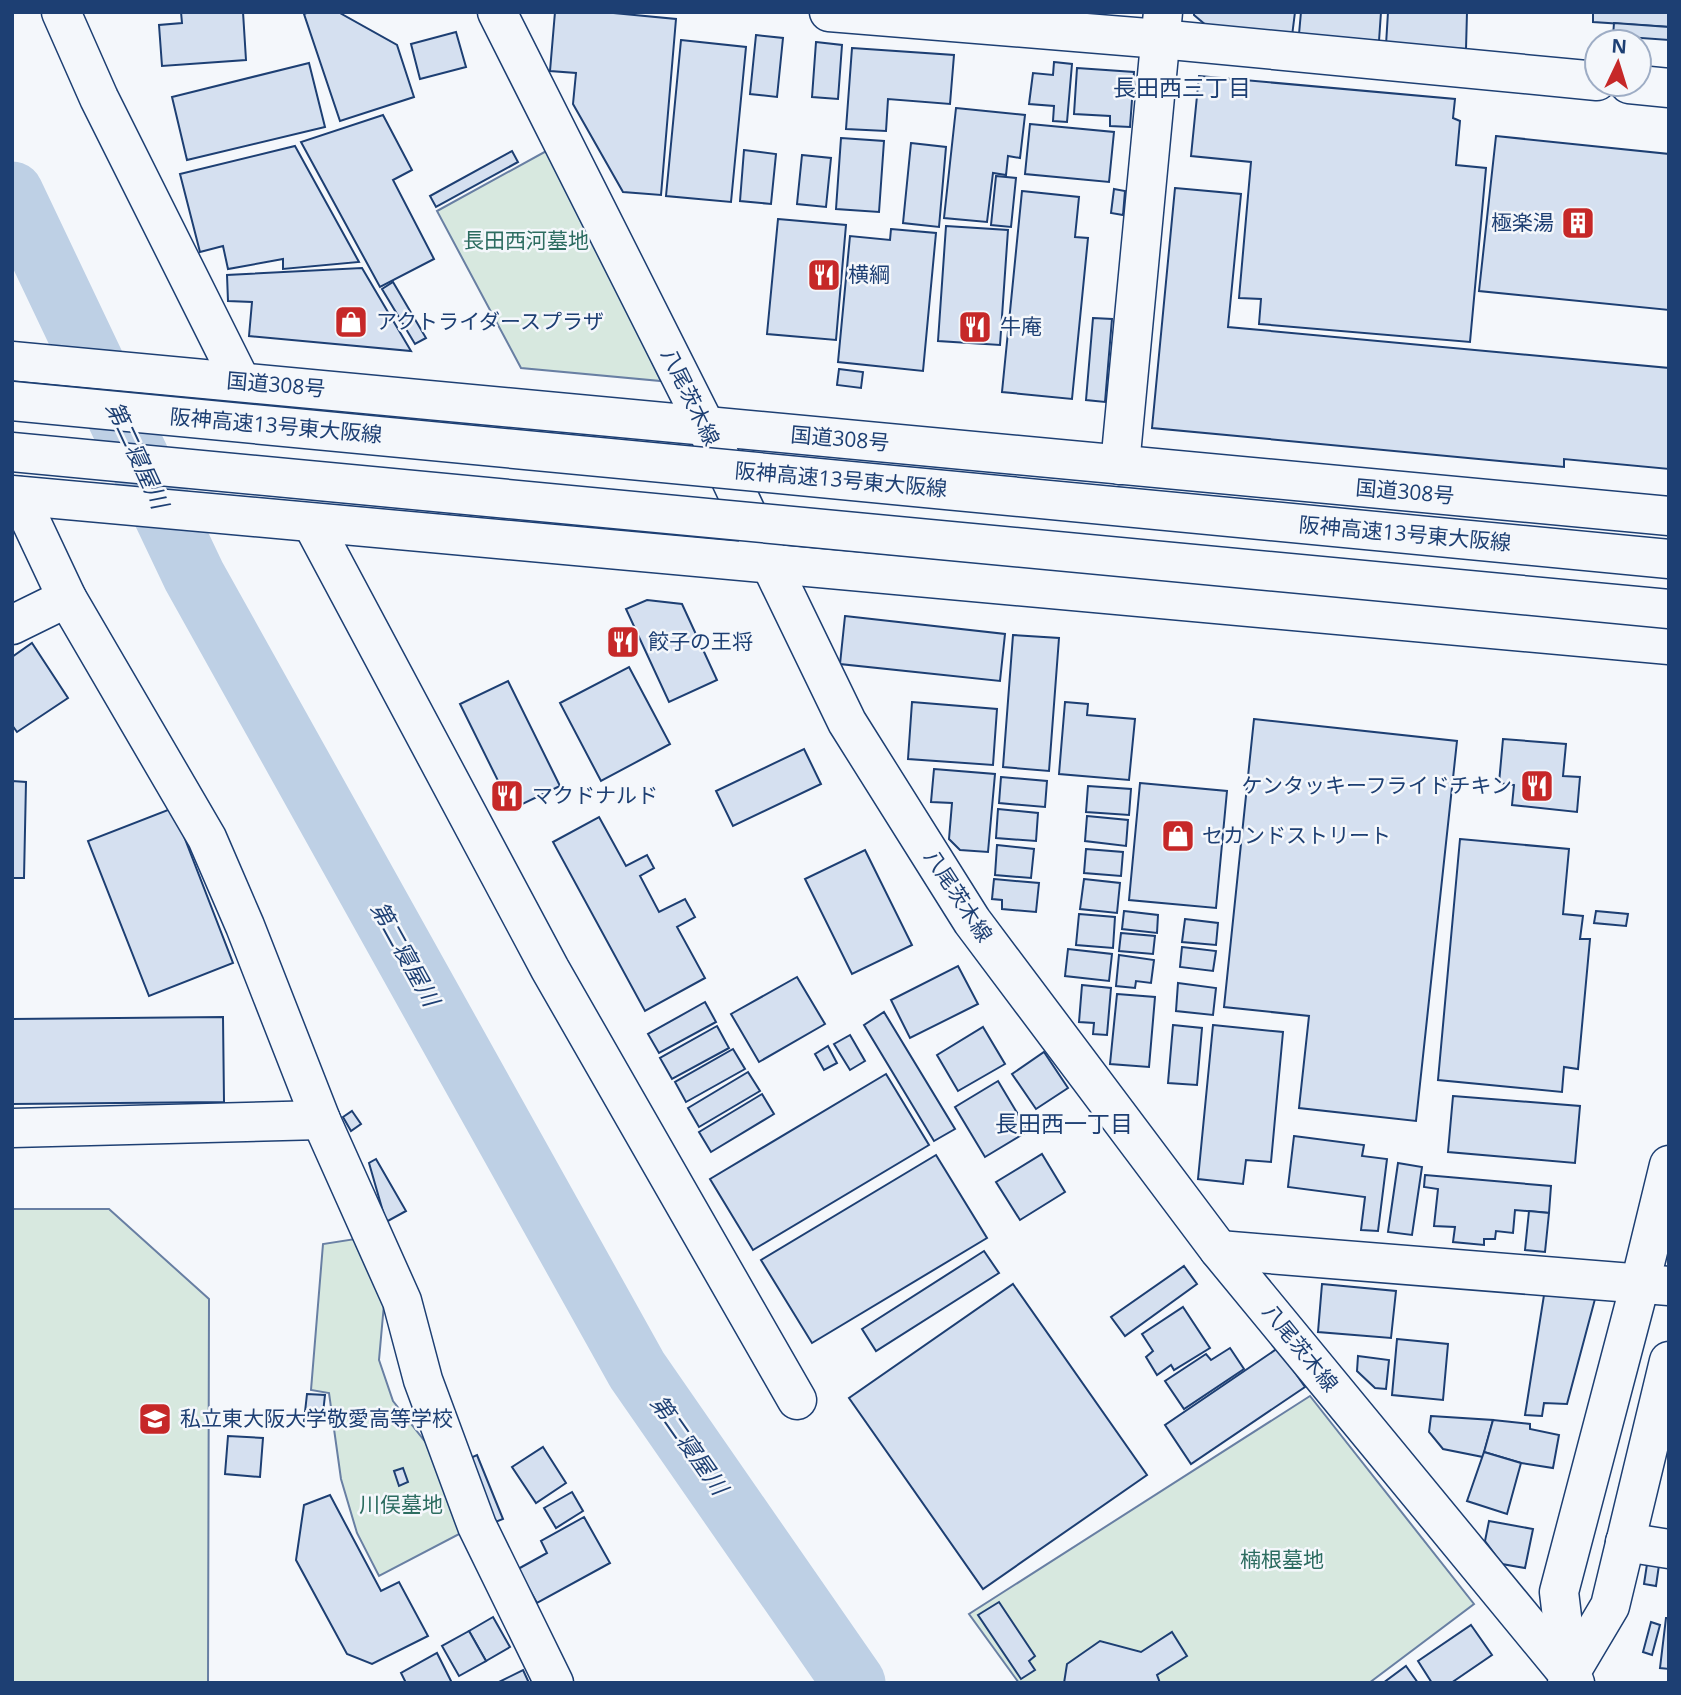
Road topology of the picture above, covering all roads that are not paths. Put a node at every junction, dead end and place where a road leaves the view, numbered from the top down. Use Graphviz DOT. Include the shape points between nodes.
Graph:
graph roads {
  1 [pos="61,12"];
  2 [pos="497,12"];
  3 [pos="829,12"];
  4 [pos="1161,26"];
  5 [pos="1583,79"];
  6 [pos="12,361"];
  7 [pos="224,380"];
  8 [pos="12,401"];
  9 [pos="706,427"];
  10 [pos="12,452"];
  11 [pos="1120,465"];
  12 [pos="28,496"];
  13 [pos="1669,516"];
  14 [pos="312,523"];
  15 [pos="1669,559"];
  16 [pos="770,563"];
  17 [pos="67,598"];
  18 [pos="1669,608"];
  19 [pos="12,625"];
  20 [pos="1669,645"];
  21 [pos="321,1120"];
  22 [pos="12,1128"];
  23 [pos="1669,1164"];
  24 [pos="1219,1250"];
  25 [pos="1654,1285"];
  26 [pos="1669,1361"];
  27 [pos="797,1399"];
  28 [pos="1625,1542"];
  29 [pos="1669,1549"];
  30 [pos="1570,1680"];
  31 [pos="554,1683"];
  1 -- 7 [label="main road"];
  2 -- 9 [label="main road, 八尾茨木線"];
  3 -- 4 [label="main road"];
  4 -- 5 [label="main road"];
  4 -- 11 [label="main road"];
  6 -- 7 [label="main road, 国道308号"];
  7 -- 9 [label="main road, 国道308号"];
  8 -- 15 [label="main road, 阪神高速13号東大阪線, bridge"];
  9 -- 11 [label="main road, 国道308号"];
  9 -- 16 [label="main road, 八尾茨木線"];
  10 -- 18 [label="main road, bridge"];
  11 -- 13 [label="main road, 国道308号"];
  12 -- 14 [label="main road"];
  12 -- 17 [label="main road"];
  14 -- 16 [label="main road"];
  14 -- 27 [label="main road" via="550,969"];
  16 -- 20 [label="main road"];
  16 -- 24 [label="main road, 八尾茨木線" via="847,722 972,921"];
  17 -- 19 [label="main road"];
  17 -- 21 [label="main road" via="206,838"];
  21 -- 22 [label="main road"];
  21 -- 31 [label="main road" via="402,1300 423,1380 477,1526"];
  23 -- 25 [label="main road"];
  24 -- 25 [label="main road"];
  24 -- 30 [label="main road, 八尾茨木線"];
  25 -- 30 [label="main road" via="1559,1592"];
  26 -- 28 [label="main road"];
  28 -- 29 [label="main road"];
  28 -- 30 [label="main road" via="1610,1606"];
}
